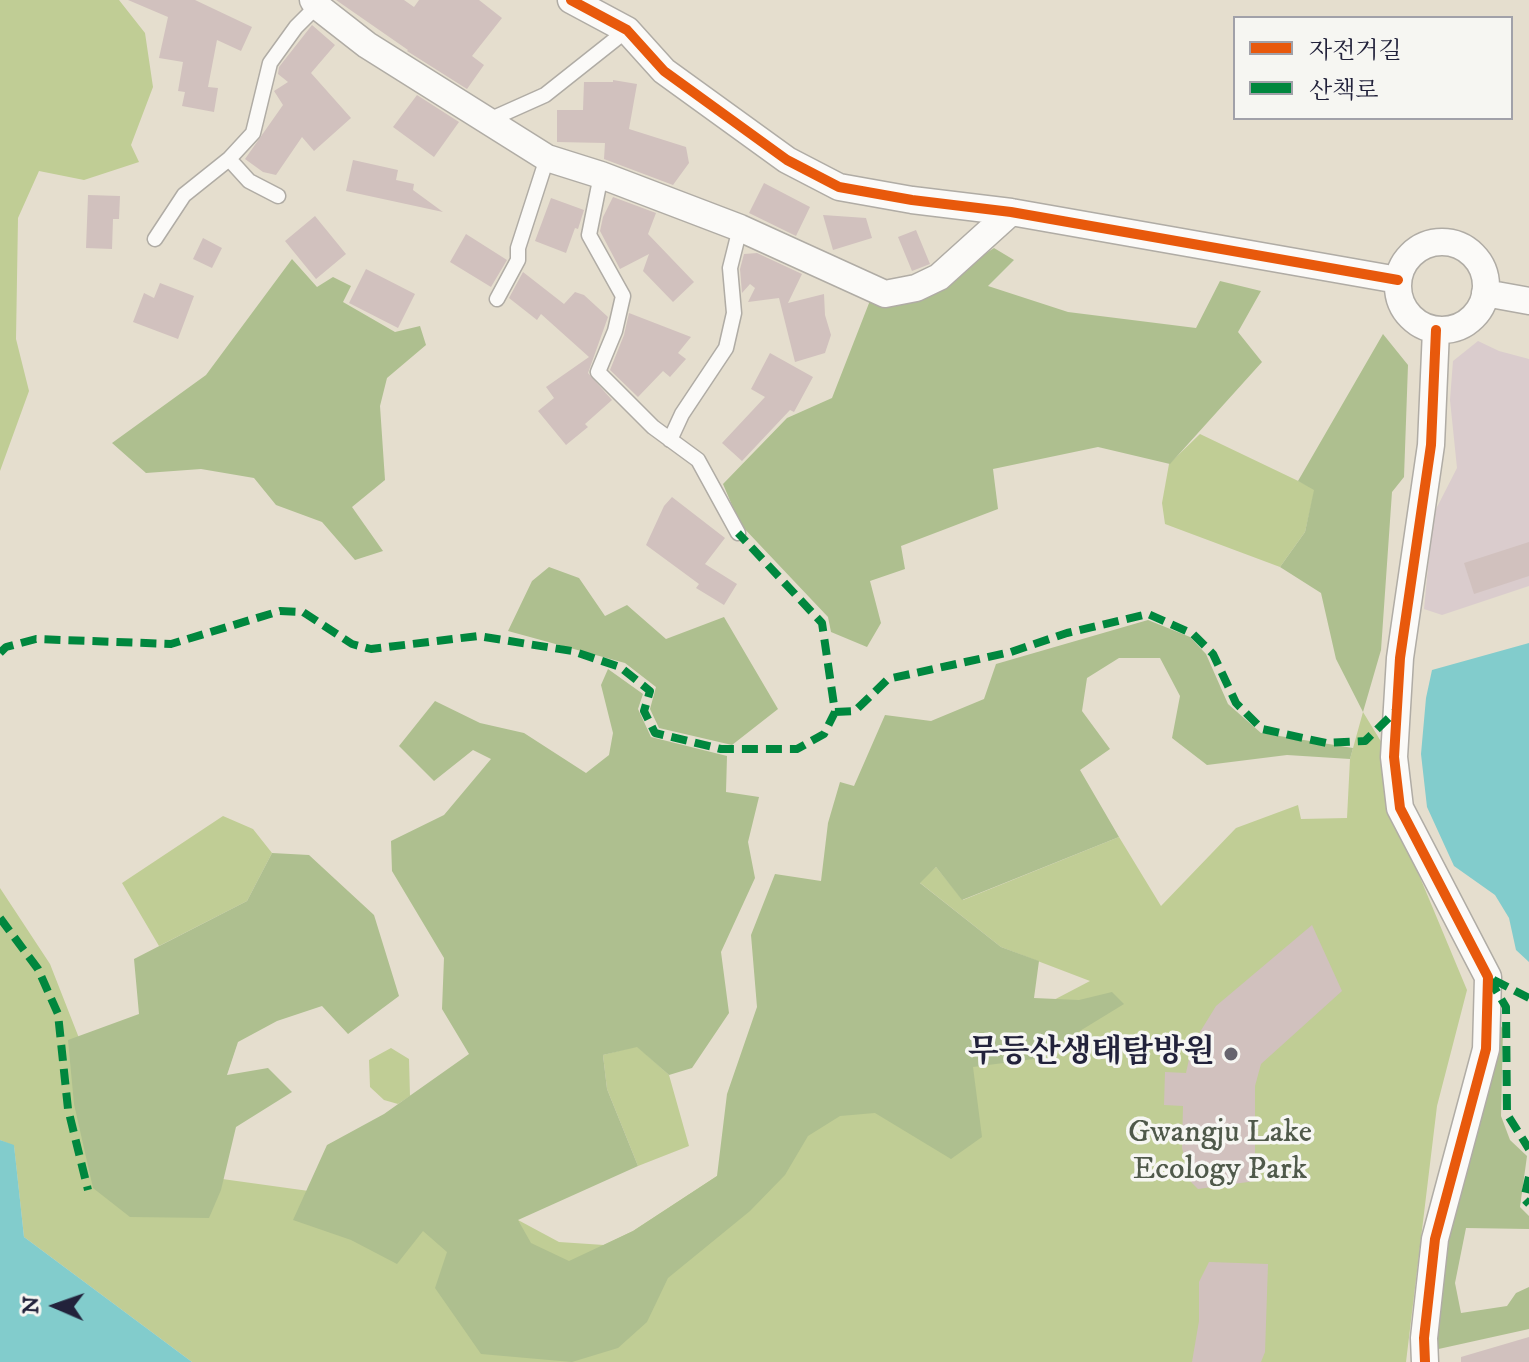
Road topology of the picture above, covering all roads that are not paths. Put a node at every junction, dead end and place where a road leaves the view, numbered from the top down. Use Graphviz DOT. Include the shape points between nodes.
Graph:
graph roads {
  1 [pos="571,0"];
  2 [pos="315,3"];
  3 [pos="627,30"];
  4 [pos="489,120"];
  5 [pos="547,158"];
  6 [pos="229,159"];
  7 [pos="601,175"];
  8 [pos="278,196"];
  9 [pos="1011,212"];
  10 [pos="740,228"];
  11 [pos="155,239"];
  12 [pos="1398,280"];
  13 [pos="1485,293"];
  14 [pos="497,299"];
  15 [pos="1529,301"];
  16 [pos="1436,330"];
  17 [pos="670,440"];
  18 [pos="738,533"];
  19 [pos="1425,1362"];
  1 -- 3 [label="street"];
  2 -- 4 [label="street" via="367,45"];
  2 -- 6 [label="lane" via="270,63 253,133"];
  3 -- 4 [label="lane" via="545,95"];
  3 -- 9 [label="street" via="664,71 787,160 839,187"];
  4 -- 5 [label="street"];
  5 -- 7 [label="street"];
  5 -- 14 [label="lane" via="518,260"];
  6 -- 8 [label="lane" via="249,181"];
  6 -- 11 [label="lane" via="184,195"];
  7 -- 10 [label="street"];
  7 -- 17 [label="lane" via="589,235 623,296 598,372"];
  9 -- 10 [label="street" via="939,277 885,294"];
  9 -- 12 [label="street"];
  10 -- 17 [label="lane" via="730,268 734,313 726,348"];
  12 -- 13 [label="street" via="1412,253 1438,241 1453,243 1477,259"];
  12 -- 16 [label="street" via="1403,307 1411,318"];
  13 -- 15 [label="street"];
  13 -- 16 [label="street" via="1484,302 1465,324"];
  16 -- 19 [label="street" via="1431,445 1400,658 1394,757 1400,808 1488,977 1486,1049 1435,1239"];
  17 -- 18 [label="lane" via="698,460"];
}
